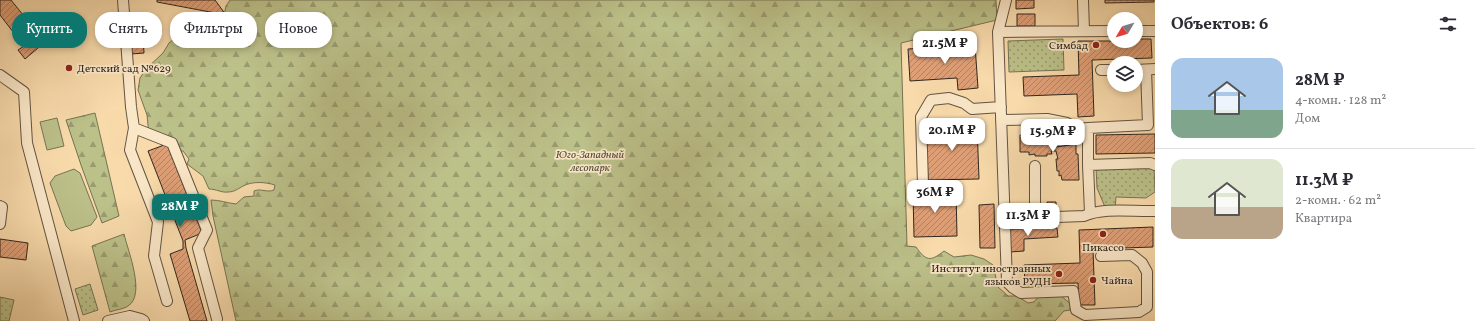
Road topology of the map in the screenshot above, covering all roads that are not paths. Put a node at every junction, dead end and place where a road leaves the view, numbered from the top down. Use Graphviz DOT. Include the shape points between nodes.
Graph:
graph roads {
  1 [pos="123,0"];
  2 [pos="1006,0"];
  3 [pos="1082,0"];
  4 [pos="1155,30"];
  5 [pos="1107,31"];
  6 [pos="1143,31"];
  7 [pos="998,32"];
  8 [pos="1084,32"];
  9 [pos="1101,70"];
  10 [pos="1107,70"];
  11 [pos="1146,70"];
  12 [pos="0,75"];
  13 [pos="1001,107"];
  14 [pos="1001,120"];
  15 [pos="134,128"];
  16 [pos="1088,128"];
  17 [pos="1088,164"];
  18 [pos="1155,165"];
  19 [pos="1035,166"];
  20 [pos="923,185"];
  21 [pos="0,206"];
  22 [pos="1155,212"];
  23 [pos="1090,213"];
  24 [pos="1035,218"];
  25 [pos="1005,219"];
  26 [pos="0,224"];
  27 [pos="1101,256"];
  28 [pos="167,301"];
  29 [pos="70,309"];
  30 [pos="1087,318"];
  31 [pos="130,319"];
  32 [pos="217,319"];
  33 [pos="64,321"];
  34 [pos="74,321"];
  35 [pos="108,321"];
  36 [pos="144,321"];
  1 -- 15 [label="lane"];
  2 -- 7 [label="lane"];
  3 -- 8 [label="lane"];
  4 -- 6 [label="lane"];
  5 -- 8 [label="lane"];
  7 -- 8 [label="lane"];
  7 -- 13 [label="lane"];
  9 -- 10 [label="lane"];
  11 -- 16 [label="lane" via="1148,125"];
  12 -- 29 [label="lane" via="24,92 27,143"];
  13 -- 14 [label="lane"];
  13 -- 20 [label="lane" via="972,109 949,98 931,100 921,117"];
  14 -- 16 [label="lane" via="1047,119 1067,123 1078,129"];
  14 -- 25 [label="lane"];
  15 -- 28 [label="lane" via="130,150 158,222 154,256"];
  15 -- 32 [label="lane" via="172,143 207,230 198,248"];
  16 -- 17 [label="lane"];
  17 -- 18 [label="lane"];
  17 -- 23 [label="lane"];
  19 -- 24 [label="lane"];
  21 -- 26 [label="lane"];
  22 -- 23 [label="lane"];
  23 -- 24 [label="lane" via="1084,216"];
  24 -- 25 [label="lane"];
  25 -- 30 [label="lane" via="1007,282 1022,293 1073,291 1076,310"];
  27 -- 30 [label="lane" via="1132,255 1142,263 1147,272 1147,307 1139,312"];
  29 -- 33 [label="lane"];
  29 -- 34 [label="lane"];
  31 -- 35 [label="lane"];
  31 -- 36 [label="lane"];
}
